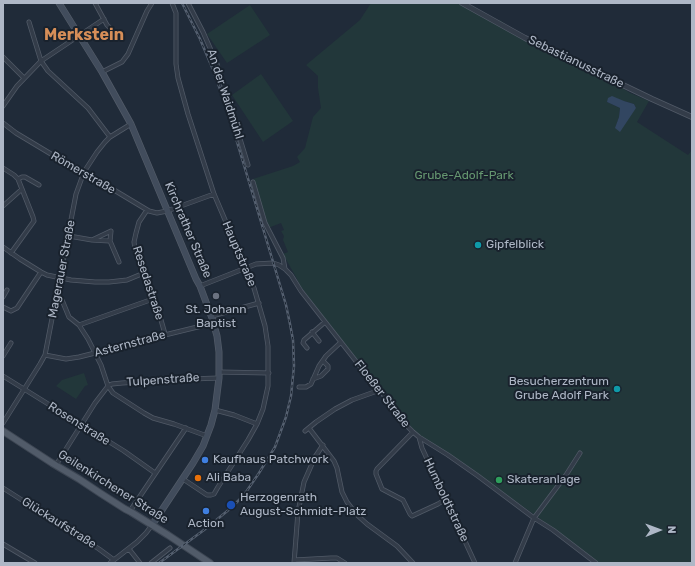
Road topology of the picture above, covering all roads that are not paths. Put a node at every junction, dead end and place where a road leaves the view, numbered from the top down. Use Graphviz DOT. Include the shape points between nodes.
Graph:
graph roads {
  1 [pos="59,3"];
  2 [pos="95,3"];
  3 [pos="152,3"];
  4 [pos="172,3"];
  5 [pos="188,3"];
  6 [pos="462,3"];
  7 [pos="104,19"];
  8 [pos="29,22"];
  9 [pos="110,28"];
  10 [pos="80,35"];
  11 [pos="3,57"];
  12 [pos="41,61"];
  13 [pos="102,72"];
  14 [pos="24,78"];
  15 [pos="3,106"];
  16 [pos="692,117"];
  17 [pos="3,123"];
  18 [pos="131,124"];
  19 [pos="110,137"];
  20 [pos="248,165"];
  21 [pos="3,168"];
  22 [pos="84,172"];
  23 [pos="18,179"];
  24 [pos="253,182"];
  25 [pos="39,185"];
  26 [pos="22,189"];
  27 [pos="214,194"];
  28 [pos="3,206"];
  29 [pos="147,210"];
  30 [pos="167,211"];
  31 [pos="69,236"];
  32 [pos="92,240"];
  33 [pos="110,241"];
  34 [pos="3,247"];
  35 [pos="11,253"];
  36 [pos="119,262"];
  37 [pos="245,268"];
  38 [pos="285,269"];
  39 [pos="41,272"];
  40 [pos="144,273"];
  41 [pos="60,277"];
  42 [pos="200,286"];
  43 [pos="7,290"];
  44 [pos="57,295"];
  45 [pos="3,297"];
  46 [pos="153,299"];
  47 [pos="259,303"];
  48 [pos="3,307"];
  49 [pos="212,316"];
  50 [pos="325,322"];
  51 [pos="214,323"];
  52 [pos="79,325"];
  53 [pos="312,332"];
  54 [pos="165,334"];
  55 [pos="319,340"];
  56 [pos="341,342"];
  57 [pos="11,343"];
  58 [pos="307,348"];
  59 [pos="95,354"];
  60 [pos="45,355"];
  61 [pos="3,356"];
  62 [pos="323,361"];
  63 [pos="269,373"];
  64 [pos="219,375"];
  65 [pos="3,376"];
  66 [pos="313,379"];
  67 [pos="108,386"];
  68 [pos="300,387"];
  69 [pos="24,390"];
  70 [pos="380,390"];
  71 [pos="215,410"];
  72 [pos="3,423"];
  73 [pos="257,424"];
  74 [pos="81,425"];
  75 [pos="186,428"];
  76 [pos="309,428"];
  77 [pos="3,431"];
  78 [pos="305,431"];
  79 [pos="413,432"];
  80 [pos="207,436"];
  81 [pos="419,437"];
  82 [pos="323,445"];
  83 [pos="580,453"];
  84 [pos="56,465"];
  85 [pos="155,473"];
  86 [pos="182,479"];
  87 [pos="3,488"];
  88 [pos="446,499"];
  89 [pos="130,511"];
  90 [pos="534,518"];
  91 [pos="152,525"];
  92 [pos="3,544"];
  93 [pos="170,548"];
  94 [pos="128,549"];
  95 [pos="114,560"];
  96 [pos="294,562"];
  97 [pos="35,563"];
  98 [pos="110,563"];
  99 [pos="140,563"];
  100 [pos="151,563"];
  101 [pos="210,563"];
  102 [pos="345,563"];
  103 [pos="413,563"];
  104 [pos="476,563"];
  105 [pos="515,563"];
  106 [pos="596,563"];
  1 -- 10 [label="main road, Kirchrather Straße"];
  2 -- 7 [label="street"];
  3 -- 13 [label="street" via="128,54 122,62"];
  4 -- 27 [label="street, Hauptstraße" via="176,13 178,78"];
  5 -- 20 [label="street, An der Waidmühl" via="218,64"];
  6 -- 16 [label="street, Sebastianusstraße" via="525,38"];
  7 -- 9 [label="street"];
  7 -- 10 [label="street"];
  8 -- 12 [label="street"];
  10 -- 12 [label="street"];
  10 -- 13 [label="main road, Kirchrather Straße"];
  11 -- 14 [label="street"];
  12 -- 14 [label="street"];
  12 -- 19 [label="street" via="48,71 88,108"];
  13 -- 18 [label="main road, Kirchrather Straße"];
  14 -- 15 [label="street"];
  17 -- 22 [label="street, Römerstraße" via="45,151"];
  18 -- 19 [label="street, Magerauer Straße"];
  18 -- 30 [label="main road, Kirchrather Straße"];
  19 -- 22 [label="street, Magerauer Straße"];
  21 -- 23 [label="street"];
  22 -- 29 [label="street, Römerstraße"];
  22 -- 31 [label="street, Magerauer Straße" via="76,194"];
  23 -- 25 [label="street" via="25,177"];
  23 -- 26 [label="street"];
  24 -- 38 [label="street" via="265,223 283,258"];
  26 -- 28 [label="street"];
  26 -- 35 [label="street" via="34,221"];
  27 -- 30 [label="street"];
  27 -- 37 [label="street, Hauptstraße"];
  29 -- 30 [label="street, Römerstraße" via="157,213"];
  29 -- 40 [label="street, Resedastraße" via="139,222 134,242"];
  30 -- 42 [label="main road, Kirchrather Straße"];
  31 -- 32 [label="street"];
  31 -- 41 [label="street, Magerauer Straße"];
  32 -- 33 [label="street"];
  32 -- 33 [label="street" via="111,231"];
  33 -- 36 [label="street"];
  34 -- 35 [label="street"];
  35 -- 39 [label="street"];
  37 -- 38 [label="street" via="269,262 279,264"];
  37 -- 42 [label="street"];
  37 -- 47 [label="street, Hauptstraße"];
  38 -- 50 [label="street, Floeßer Straße"];
  39 -- 41 [label="street"];
  39 -- 48 [label="street" via="17,308 11,311"];
  40 -- 41 [label="street" via="127,280 95,282"];
  40 -- 46 [label="street, Resedastraße"];
  41 -- 44 [label="street, Magerauer Straße"];
  42 -- 49 [label="main road, Kirchrather Straße"];
  43 -- 45 [label="street"];
  44 -- 52 [label="street" via="69,317"];
  44 -- 60 [label="street, Magerauer Straße"];
  46 -- 52 [label="street"];
  46 -- 54 [label="street, Resedastraße"];
  47 -- 49 [label="street"];
  47 -- 63 [label="street, Hauptstraße" via="266,326"];
  49 -- 51 [label="main road, Kirchrather Straße"];
  50 -- 53 [label="street"];
  50 -- 56 [label="street, Floeßer Straße"];
  51 -- 54 [label="street, Asternstraße"];
  51 -- 64 [label="main road, Kirchrather Straße" via="219,352"];
  52 -- 59 [label="street"];
  53 -- 55 [label="street"];
  53 -- 58 [label="street" via="303,342"];
  54 -- 59 [label="street, Asternstraße"];
  56 -- 62 [label="street"];
  56 -- 70 [label="street, Floeßer Straße"];
  57 -- 61 [label="street"];
  59 -- 60 [label="street, Asternstraße" via="66,359"];
  59 -- 67 [label="street"];
  60 -- 69 [label="street, Magerauer Straße"];
  62 -- 66 [label="street"];
  62 -- 66 [label="street" via="328,369"];
  63 -- 64 [label="street, Tulpenstraße"];
  63 -- 73 [label="street, Hauptstraße" via="268,386"];
  64 -- 67 [label="street, Tulpenstraße"];
  64 -- 71 [label="main road, Kirchrather Straße"];
  65 -- 69 [label="street, Rosenstraße"];
  66 -- 68 [label="street" via="308,386"];
  67 -- 74 [label="street"];
  67 -- 75 [label="street" via="112,393 153,418"];
  69 -- 72 [label="street, Magerauer Straße"];
  69 -- 74 [label="street, Rosenstraße"];
  70 -- 76 [label="street" via="345,404"];
  70 -- 79 [label="street, Floeßer Straße"];
  71 -- 73 [label="street"];
  71 -- 80 [label="main road, Kirchrather Straße"];
  73 -- 86 [label="street, Hauptstraße" via="214,494 207,495"];
  74 -- 84 [label="street"];
  74 -- 85 [label="street, Rosenstraße"];
  75 -- 80 [label="street"];
  75 -- 85 [label="street"];
  76 -- 78 [label="street"];
  76 -- 82 [label="street"];
  77 -- 84 [label="main road, Geilenkirchener Straße"];
  79 -- 81 [label="street, Floeßer Straße"];
  79 -- 88 [label="street" via="376,469 382,489 403,500 412,516"];
  80 -- 86 [label="main road, Kirchrather Straße"];
  81 -- 88 [label="street, Humboldtstraße"];
  81 -- 90 [label="street, Floeßer Straße"];
  82 -- 96 [label="street" via="314,457 304,482 298,512"];
  82 -- 103 [label="street" via="337,468 347,502 357,515 397,546"];
  83 -- 90 [label="street"];
  84 -- 89 [label="main road, Geilenkirchener Straße"];
  85 -- 89 [label="street"];
  86 -- 91 [label="main road, Kirchrather Straße"];
  87 -- 95 [label="street, Glückaufstraße"];
  88 -- 104 [label="street, Humboldtstraße"];
  89 -- 91 [label="main road, Geilenkirchener Straße"];
  90 -- 105 [label="street"];
  90 -- 106 [label="street, Floeßer Straße"];
  91 -- 94 [label="street"];
  91 -- 101 [label="main road, Geilenkirchener Straße"];
  92 -- 97 [label="street"];
  93 -- 100 [label="street"];
  94 -- 95 [label="street"];
  94 -- 99 [label="street"];
  95 -- 98 [label="street"];
  96 -- 102 [label="street" via="337,558"];
}
